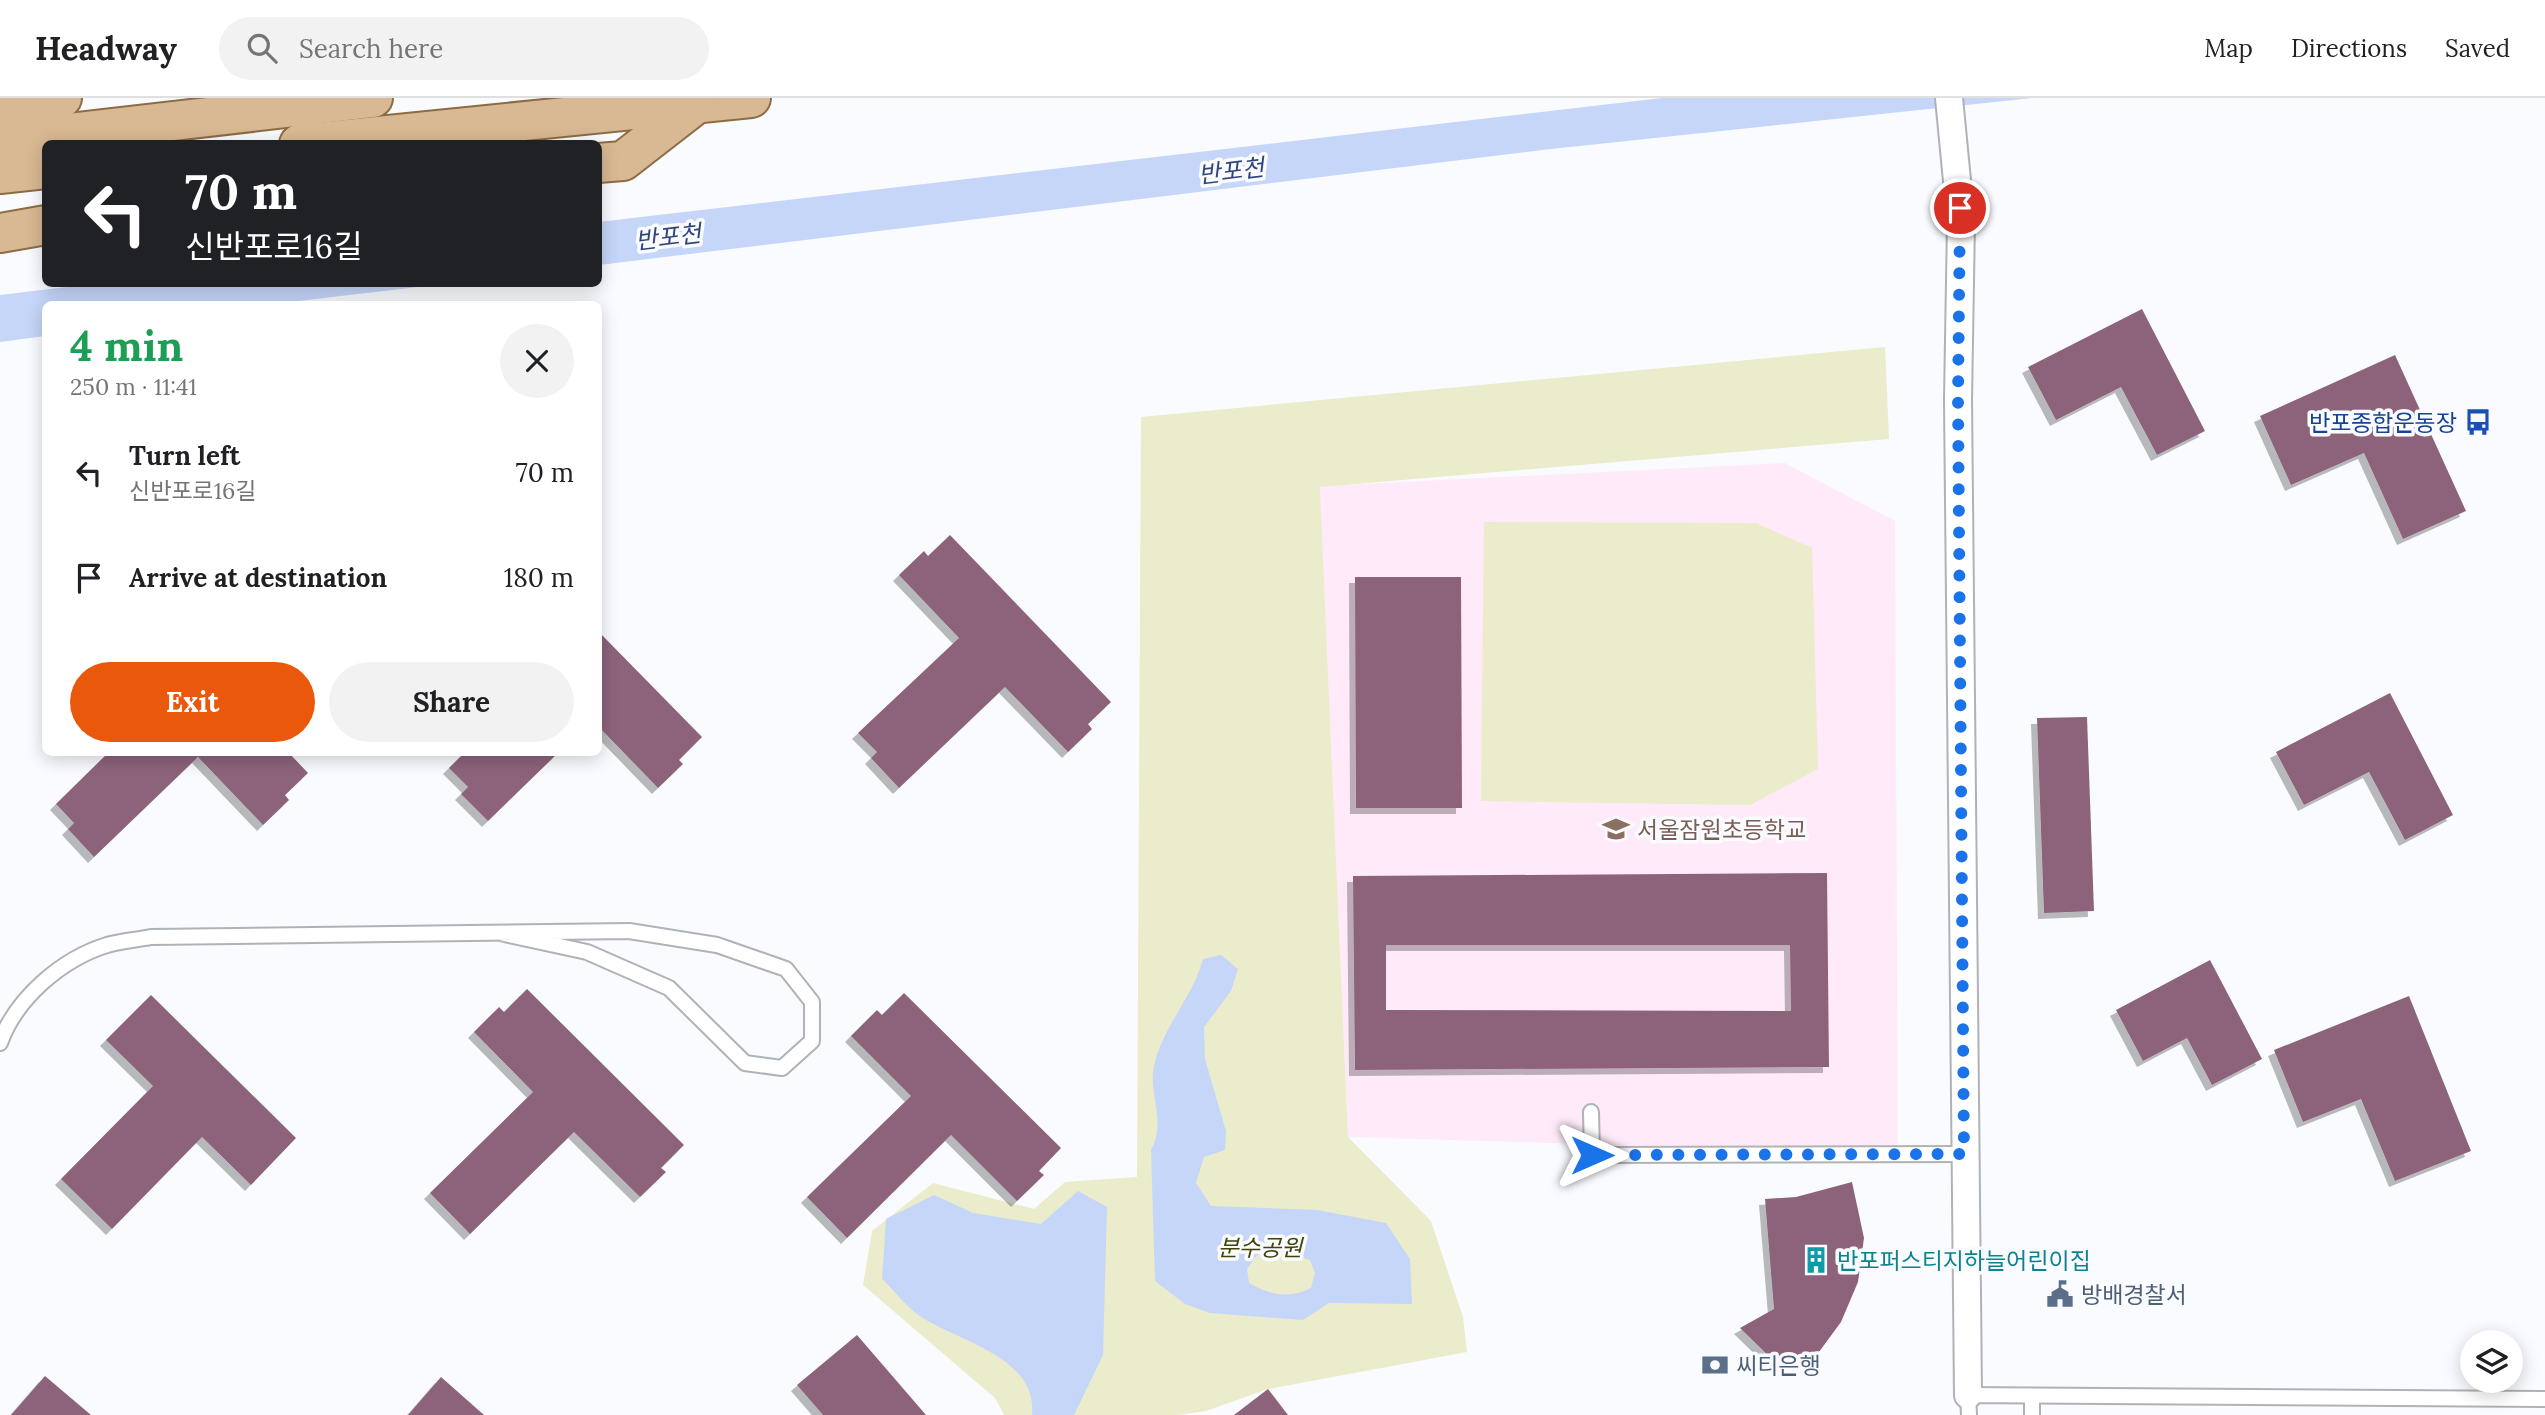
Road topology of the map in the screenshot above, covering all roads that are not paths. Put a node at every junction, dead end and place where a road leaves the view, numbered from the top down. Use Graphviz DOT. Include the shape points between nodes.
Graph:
graph roads {
  1 [pos="62,98"];
  2 [pos="373,98"];
  3 [pos="751,98"];
  4 [pos="1949,98"];
  5 [pos="699,103"];
  6 [pos="0,105"];
  7 [pos="338,140"];
  8 [pos="0,141"];
  9 [pos="602,163"];
  10 [pos="42,169"];
  11 [pos="0,174"];
  12 [pos="42,226"];
  13 [pos="0,233"];
  14 [pos="500,933"];
  15 [pos="0,1043"];
  16 [pos="1591,1112"];
  17 [pos="1964,1154"];
  18 [pos="2032,1396"];
  19 [pos="2545,1399"];
  20 [pos="1968,1405"];
  21 [pos="2032,1415"];
  1 -- 6 [label="main road"];
  2 -- 8 [label="main road"];
  3 -- 5 [label="main road"];
  4 -- 17 [label="street" via="1960,208"];
  5 -- 7 [label="main road"];
  5 -- 9 [label="main road" via="623,161"];
  10 -- 11 [label="main road"];
  12 -- 13 [label="main road"];
  14 -- 14 [label="lane" via="587,952 668,988 745,1063 782,1068 812,1041 812,1002 786,969 717,946 629,931"];
  14 -- 15 [label="lane" via="150,937 106,946 63,966 33,992"];
  16 -- 17 [label="lane" via="1592,1155"];
  17 -- 20 [label="street"];
  18 -- 19 [label="lane"];
  18 -- 20 [label="lane"];
  18 -- 21 [label="lane"];
}
